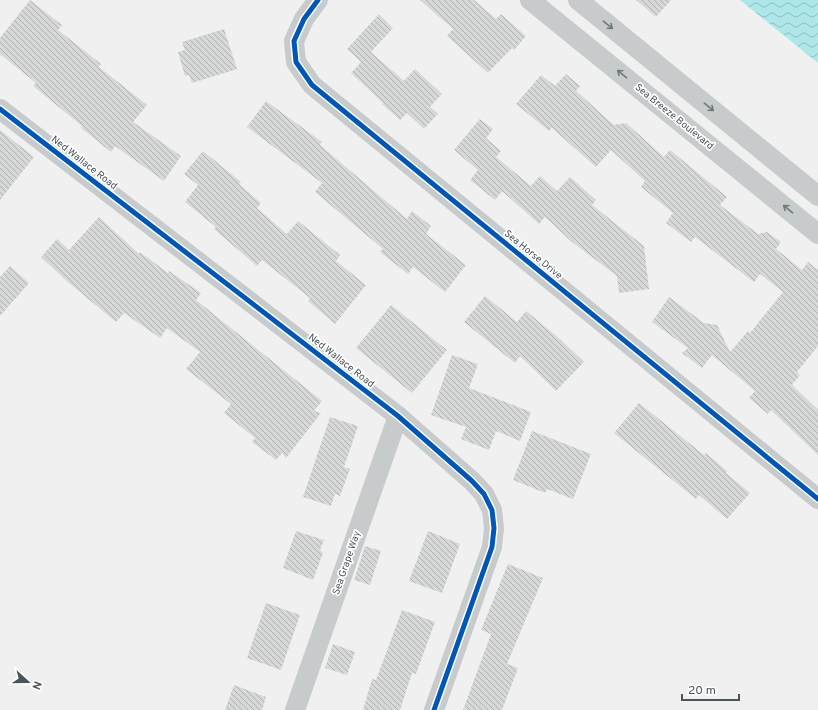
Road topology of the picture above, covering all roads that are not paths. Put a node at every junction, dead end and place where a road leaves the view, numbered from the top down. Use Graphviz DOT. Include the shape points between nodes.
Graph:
graph roads {
  1 [pos="318,0"];
  2 [pos="530,0"];
  3 [pos="578,0"];
  4 [pos="0,109"];
  5 [pos="818,196"];
  6 [pos="818,234"];
  7 [pos="398,416"];
  8 [pos="818,499"];
  9 [pos="295,710"];
  10 [pos="434,710"];
  1 -- 8 [label="street, Sea Horse Drive" via="304,19 294,41 296,62 312,85"];
  6 -- 2 [label="street, Sea Breeze Boulevard, one-way"];
  3 -- 5 [label="street, one-way"];
  4 -- 7 [label="street, Ned Wallace Road"];
  7 -- 9 [label="street, Sea Grape Way"];
  7 -- 10 [label="street, Ned Wallace Road" via="472,481 484,494 492,510 492,547"];
}
